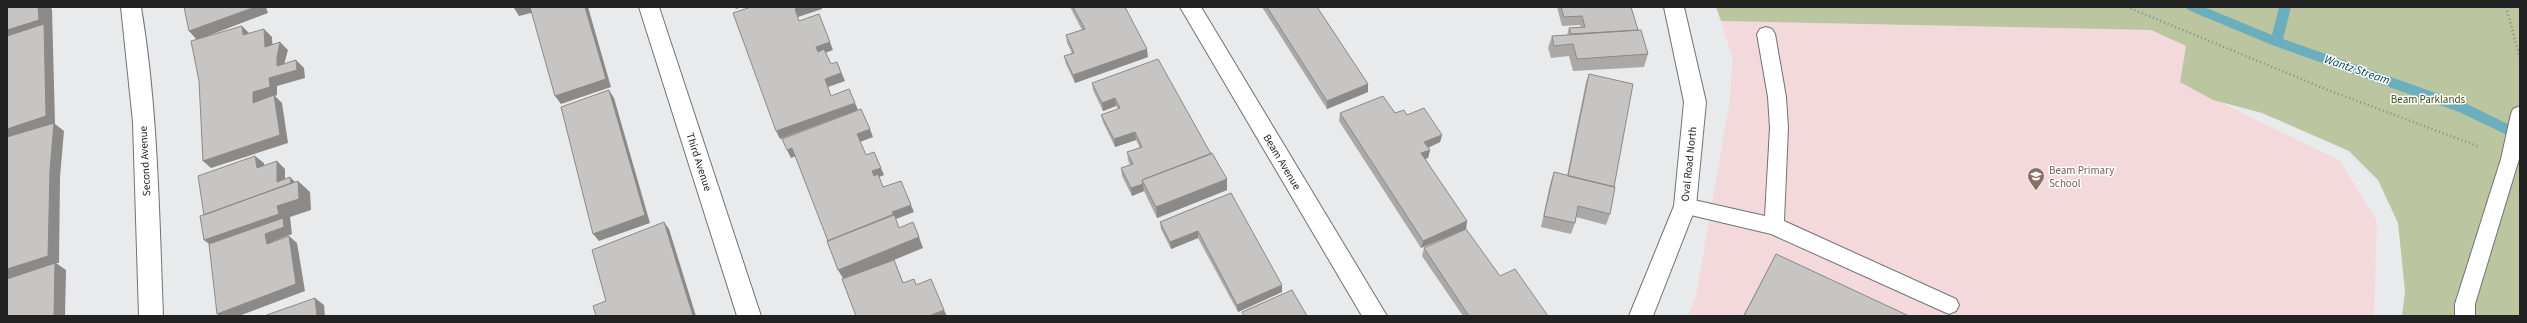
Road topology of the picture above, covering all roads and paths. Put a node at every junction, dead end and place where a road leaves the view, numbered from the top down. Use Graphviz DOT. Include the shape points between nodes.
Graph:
graph roads {
  1 [pos="131,7"];
  2 [pos="649,7"];
  3 [pos="1190,7"];
  4 [pos="1674,7"];
  5 [pos="2126,7"];
  6 [pos="2506,7"];
  7 [pos="1766,34"];
  8 [pos="2520,58"];
  9 [pos="2520,114"];
  10 [pos="2510,159"];
  11 [pos="1684,206"];
  12 [pos="1774,226"];
  13 [pos="1950,305"];
  14 [pos="151,316"];
  15 [pos="749,316"];
  16 [pos="1375,316"];
  17 [pos="1641,316"];
  18 [pos="2465,316"];
  1 -- 14 [label="street, Second Avenue" via="137,41 146,159"];
  2 -- 15 [label="street, Third Avenue"];
  3 -- 16 [label="street, Beam Avenue"];
  4 -- 11 [label="street, Oval Road North" via="1695,102"];
  5 -- 10 [label="path" via="2328,90"];
  6 -- 8 [label="path"];
  7 -- 12 [label="lane" via="1777,97 1779,128"];
  9 -- 10 [label="lane"];
  10 -- 18 [label="lane" via="2465,304"];
  11 -- 12 [label="lane"];
  11 -- 17 [label="street, Oval Road North"];
  12 -- 13 [label="lane"];
}
